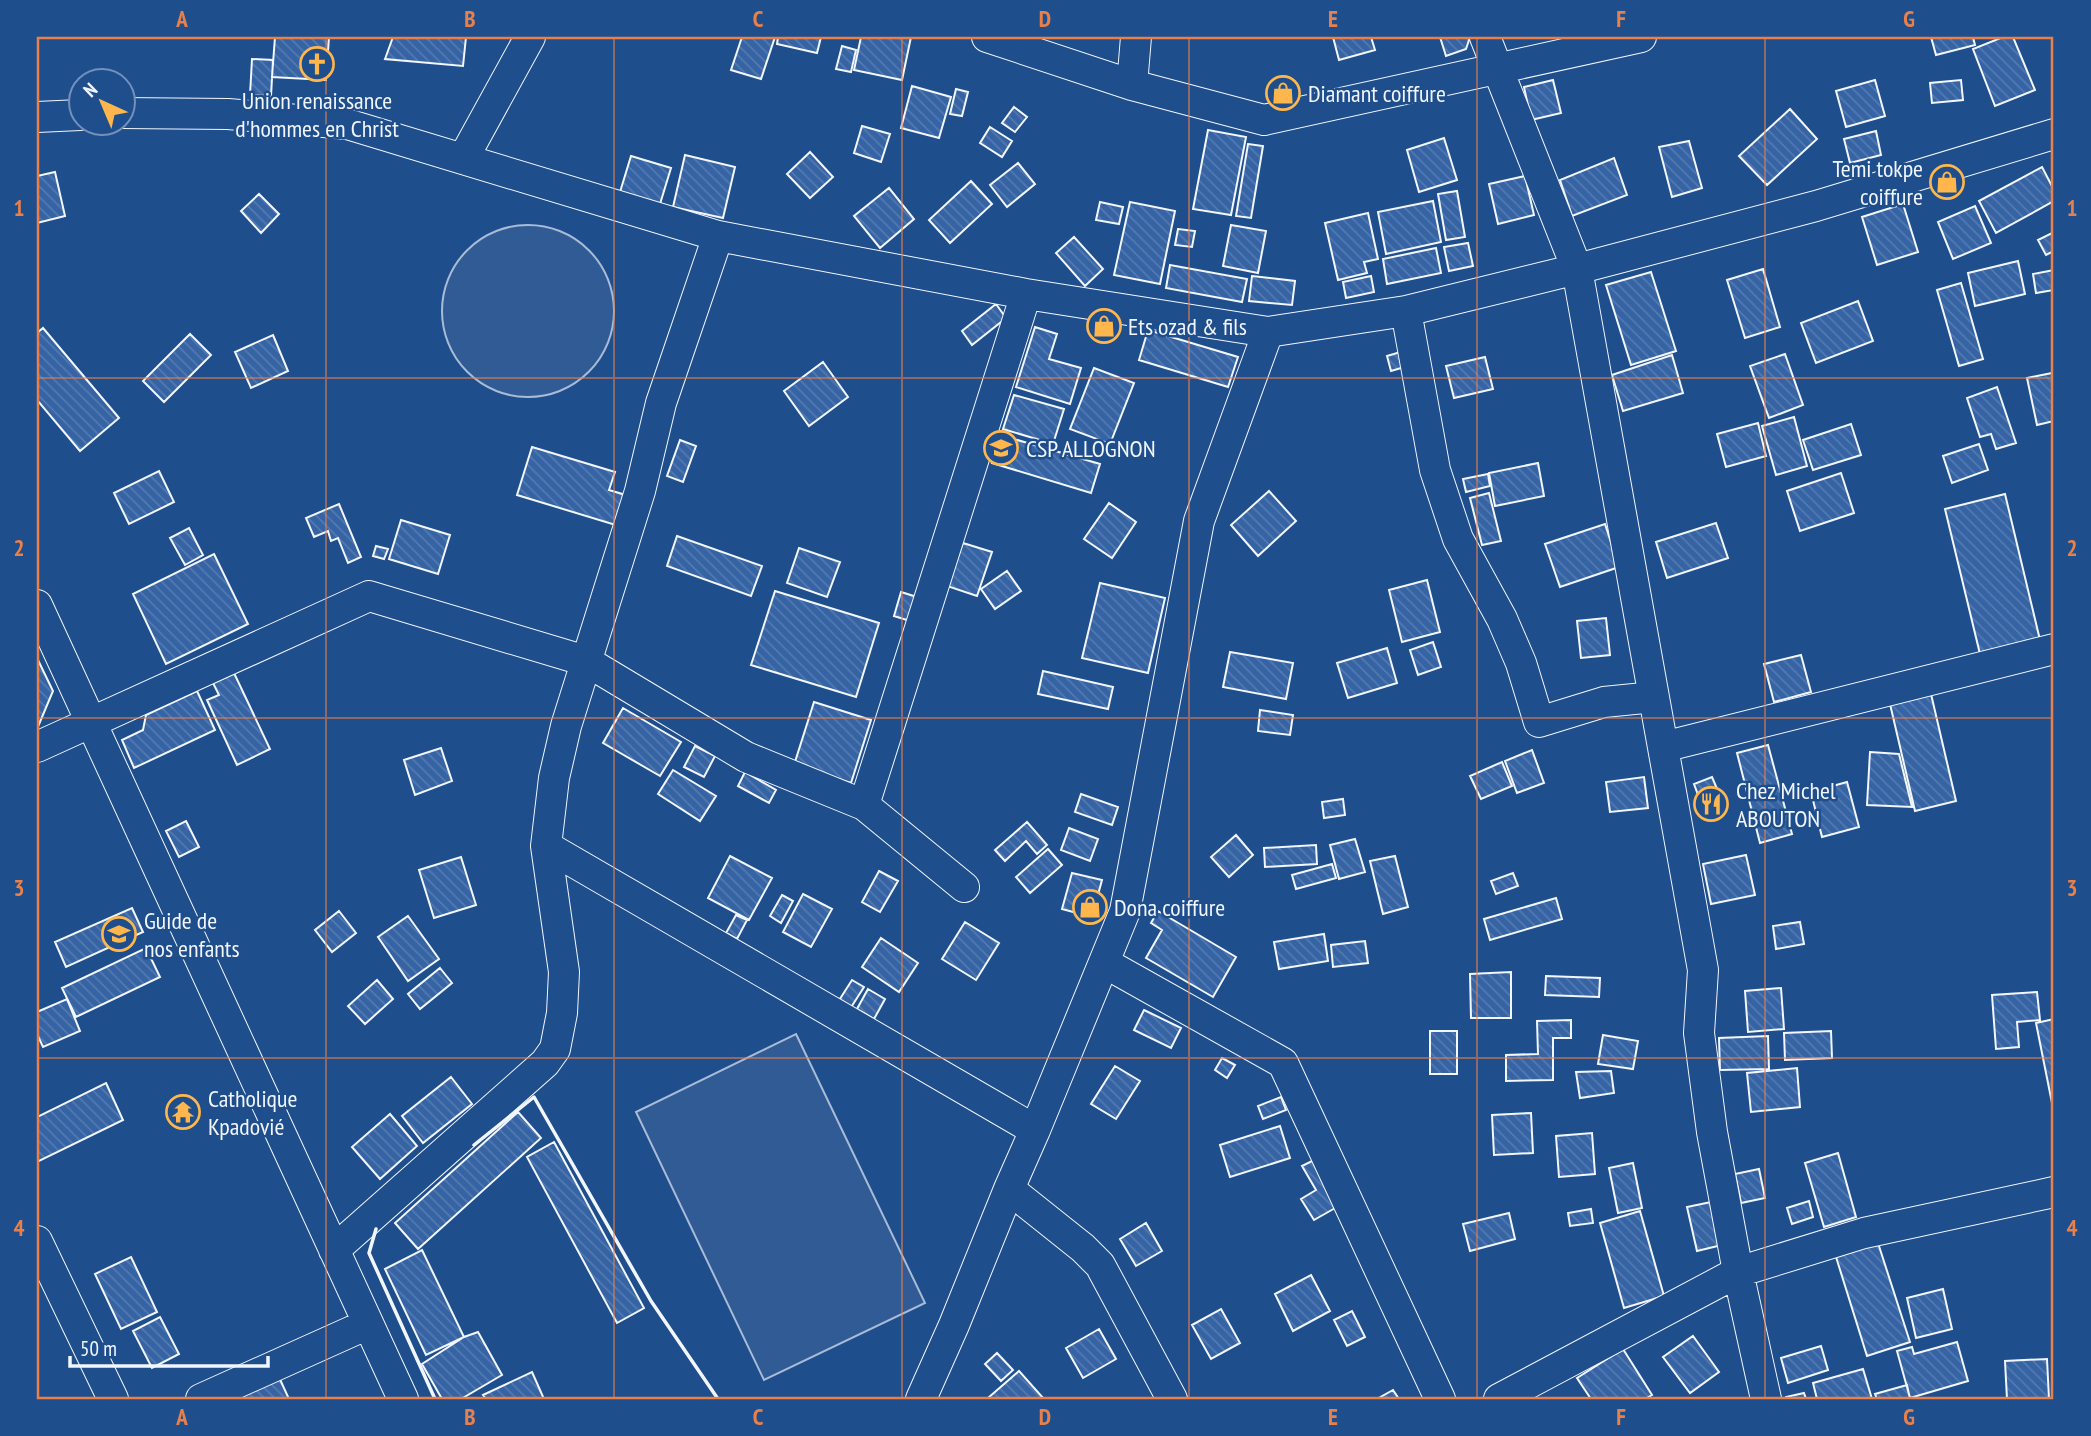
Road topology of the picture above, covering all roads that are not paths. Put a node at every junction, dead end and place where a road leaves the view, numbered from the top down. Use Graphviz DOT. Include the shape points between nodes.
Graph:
graph roads {
  1 [pos="530,37"];
  2 [pos="987,37"];
  3 [pos="1136,37"];
  4 [pos="1485,37"];
  5 [pos="1641,37"];
  6 [pos="1497,68"];
  7 [pos="1132,85"];
  8 [pos="136,113"];
  9 [pos="66,116"];
  10 [pos="37,117"];
  11 [pos="2053,139"];
  12 [pos="463,159"];
  13 [pos="718,236"];
  14 [pos="1577,269"];
  15 [pos="1026,295"];
  16 [pos="1406,311"];
  17 [pos="1268,332"];
  18 [pos="37,605"];
  19 [pos="2054,649"];
  20 [pos="586,661"];
  21 [pos="1654,697"];
  22 [pos="91,722"];
  23 [pos="37,747"];
  24 [pos="1663,747"];
  25 [pos="864,805"];
  26 [pos="546,846"];
  27 [pos="964,887"];
  28 [pos="1105,963"];
  29 [pos="1035,1130"];
  30 [pos="1009,1189"];
  31 [pos="2054,1192"];
  32 [pos="39,1250"];
  33 [pos="334,1250"];
  34 [pos="1738,1272"];
  35 [pos="368,1324"];
  36 [pos="113,1399"];
  37 [pos="201,1399"];
  38 [pos="402,1399"];
  39 [pos="921,1399"];
  40 [pos="1172,1399"];
  41 [pos="1440,1399"];
  42 [pos="1499,1399"];
  43 [pos="1766,1399"];
  1 -- 12 [label="street"];
  2 -- 7 [label="street"];
  3 -- 7 [label="street"];
  4 -- 6 [label="street"];
  5 -- 6 [label="street"];
  6 -- 7 [label="street" via="1264,120"];
  6 -- 14 [label="street"];
  8 -- 12 [label="street" via="228,114 347,124"];
  9 -- 10 [label="street"];
  11 -- 14 [label="street"];
  12 -- 13 [label="street"];
  13 -- 15 [label="street"];
  13 -- 20 [label="street" via="661,403 640,491"];
  14 -- 16 [label="street"];
  14 -- 21 [label="street"];
  15 -- 17 [label="street"];
  15 -- 25 [label="street"];
  16 -- 17 [label="street"];
  16 -- 21 [label="street" via="1435,470 1458,539 1521,663 1539,722 1604,702"];
  17 -- 28 [label="street" via="1199,521 1125,911"];
  18 -- 22 [label="street"];
  19 -- 24 [label="street"];
  20 -- 22 [label="street" via="369,596"];
  20 -- 25 [label="street" via="746,757"];
  20 -- 26 [label="street" via="554,778"];
  21 -- 24 [label="street"];
  22 -- 23 [label="street"];
  22 -- 33 [label="street"];
  24 -- 34 [label="street" via="1703,970 1699,1032"];
  25 -- 27 [label="street"];
  26 -- 29 [label="street"];
  26 -- 33 [label="street" via="564,972 555,1049 545,1063"];
  28 -- 29 [label="street"];
  28 -- 41 [label="street" via="1283,1063"];
  29 -- 30 [label="street"];
  30 -- 39 [label="street"];
  30 -- 40 [label="street" via="1100,1265"];
  31 -- 34 [label="street" via="1864,1233"];
  32 -- 36 [label="street"];
  33 -- 35 [label="street"];
  34 -- 42 [label="street"];
  34 -- 43 [label="street"];
  35 -- 37 [label="street"];
  35 -- 38 [label="street"];
}
